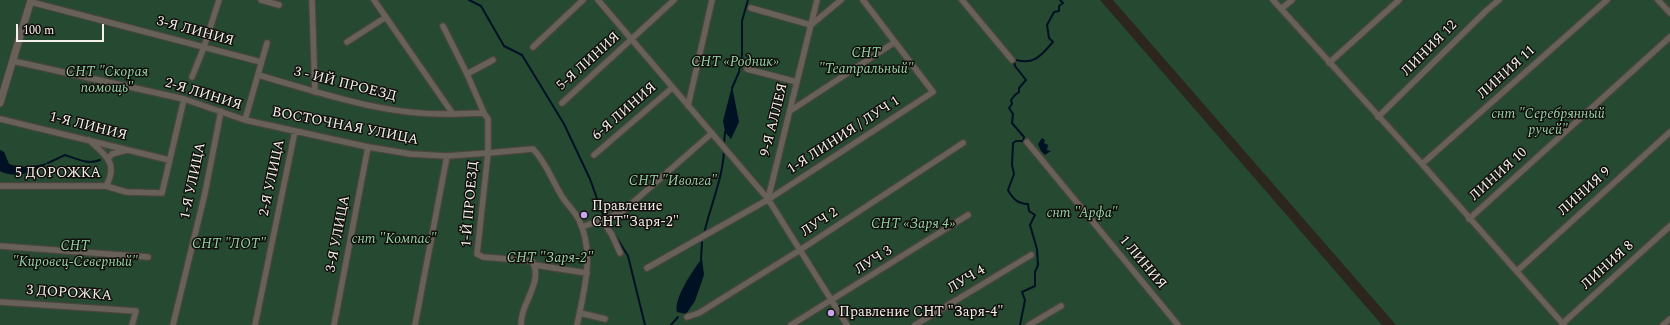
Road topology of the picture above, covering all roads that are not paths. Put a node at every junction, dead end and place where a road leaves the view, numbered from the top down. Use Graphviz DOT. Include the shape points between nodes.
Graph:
graph roads {
  1 [pos="219,0"];
  2 [pos="260,0"];
  3 [pos="312,0"];
  4 [pos="374,0"];
  5 [pos="583,0"];
  6 [pos="598,0"];
  7 [pos="674,0"];
  8 [pos="712,0"];
  9 [pos="817,0"];
  10 [pos="841,0"];
  11 [pos="863,0"];
  12 [pos="962,0"];
  13 [pos="1273,0"];
  14 [pos="1292,0"];
  15 [pos="1400,0"];
  16 [pos="1499,0"];
  17 [pos="1607,0"];
  18 [pos="1658,0"];
  19 [pos="31,1"];
  20 [pos="279,5"];
  21 [pos="751,8"];
  22 [pos="1281,9"];
  23 [pos="1670,13"];
  24 [pos="386,17"];
  25 [pos="811,25"];
  26 [pos="444,26"];
  27 [pos="1670,37"];
  28 [pos="632,39"];
  29 [pos="347,42"];
  30 [pos="895,42"];
  31 [pos="267,43"];
  32 [pos="204,47"];
  33 [pos="533,47"];
  34 [pos="493,60"];
  35 [pos="1012,60"];
  36 [pos="13,61"];
  37 [pos="261,62"];
  38 [pos="1329,63"];
  39 [pos="747,69"];
  40 [pos="258,74"];
  41 [pos="467,74"];
  42 [pos="192,77"];
  43 [pos="797,82"];
  44 [pos="672,88"];
  45 [pos="316,92"];
  46 [pos="184,99"];
  47 [pos="0,103"];
  48 [pos="562,103"];
  49 [pos="688,106"];
  50 [pos="221,111"];
  51 [pos="790,111"];
  52 [pos="484,113"];
  53 [pos="453,114"];
  54 [pos="1378,117"];
  55 [pos="0,119"];
  56 [pos="245,120"];
  57 [pos="295,131"];
  58 [pos="1670,132"];
  59 [pos="712,133"];
  60 [pos="88,139"];
  61 [pos="1027,142"];
  62 [pos="963,144"];
  63 [pos="368,147"];
  64 [pos="127,149"];
  65 [pos="488,153"];
  66 [pos="594,155"];
  67 [pos="447,156"];
  68 [pos="108,159"];
  69 [pos="169,160"];
  70 [pos="1422,164"];
  71 [pos="0,186"];
  72 [pos="106,186"];
  73 [pos="768,200"];
  74 [pos="968,215"];
  75 [pos="1469,219"];
  76 [pos="604,220"];
  77 [pos="1670,226"];
  78 [pos="582,227"];
  79 [pos="0,246"];
  80 [pos="800,250"];
  81 [pos="620,253"];
  82 [pos="1031,255"];
  83 [pos="148,257"];
  84 [pos="535,266"];
  85 [pos="647,268"];
  86 [pos="1517,270"];
  87 [pos="587,273"];
  88 [pos="832,301"];
  89 [pos="0,302"];
  90 [pos="1061,306"];
  91 [pos="580,313"];
  92 [pos="687,317"];
  93 [pos="605,319"];
  94 [pos="1670,319"];
  95 [pos="1563,324"];
  96 [pos="132,325"];
  97 [pos="173,325"];
  98 [pos="255,325"];
  99 [pos="334,325"];
  100 [pos="414,325"];
  101 [pos="521,325"];
  102 [pos="578,325"];
  103 [pos="791,325"];
  104 [pos="847,325"];
  105 [pos="914,325"];
  106 [pos="1029,325"];
  107 [pos="1178,325"];
  108 [pos="1663,325"];
  1 -- 32 [label="street"];
  2 -- 20 [label="street"];
  3 -- 45 [label="street"];
  4 -- 24 [label="street"];
  5 -- 33 [label="street"];
  6 -- 28 [label="street"];
  7 -- 28 [label="street, 5-Я ЛИНИЯ"];
  8 -- 49 [label="street"];
  9 -- 25 [label="street, 9-Я АЛЛЕЯ"];
  10 -- 25 [label="street"];
  11 -- 30 [label="street"];
  12 -- 35 [label="street"];
  13 -- 22 [label="street"];
  14 -- 22 [label="street"];
  15 -- 38 [label="street"];
  16 -- 54 [label="street, ЛИНИЯ 12"];
  17 -- 70 [label="street, ЛИНИЯ 11"];
  18 -- 23 [label="street"];
  19 -- 32 [label="street, 3-Я ЛИНИЯ"];
  19 -- 36 [label="street"];
  21 -- 25 [label="street"];
  22 -- 38 [label="street"];
  24 -- 29 [label="street"];
  24 -- 53 [label="street"];
  25 -- 43 [label="street, 9-Я АЛЛЕЯ"];
  26 -- 41 [label="street"];
  27 -- 75 [label="street, ЛИНИЯ 10"];
  28 -- 44 [label="street"];
  28 -- 48 [label="street, 5-Я ЛИНИЯ"];
  30 -- 51 [label="street"];
  30 -- 73 [label="street, 1-Я ЛИНИЯ / ЛУЧ 1" via="933,92"];
  31 -- 37 [label="street"];
  32 -- 37 [label="street, 3-Я ЛИНИЯ"];
  32 -- 42 [label="street"];
  34 -- 41 [label="street"];
  36 -- 46 [label="street, 2-Я ЛИНИЯ"];
  36 -- 47 [label="street"];
  37 -- 40 [label="street"];
  38 -- 54 [label="street"];
  39 -- 43 [label="street"];
  40 -- 45 [label="street, 3 - ИЙ ПРОЕЗД"];
  40 -- 56 [label="street"];
  41 -- 52 [label="street"];
  43 -- 51 [label="street, 9-Я АЛЛЕЯ"];
  44 -- 49 [label="street"];
  44 -- 66 [label="street, 6-Я ЛИНИЯ"];
  45 -- 53 [label="street, 3 - ИЙ ПРОЕЗД" via="395,111"];
  46 -- 50 [label="street, 2-Я ЛИНИЯ"];
  46 -- 69 [label="street"];
  49 -- 59 [label="street"];
  50 -- 56 [label="street, 2-Я ЛИНИЯ"];
  50 -- 97 [label="street, 1-Я УЛИЦА" via="205,193"];
  51 -- 73 [label="street, 9-Я АЛЛЕЯ"];
  52 -- 53 [label="street, 3 - ИЙ ПРОЕЗД"];
  52 -- 65 [label="street" via="488,119"];
  54 -- 70 [label="street"];
  55 -- 60 [label="street, 1-Я ЛИНИЯ"];
  56 -- 57 [label="street, ВОСТОЧНАЯ УЛИЦА"];
  57 -- 63 [label="street, ВОСТОЧНАЯ УЛИЦА"];
  57 -- 98 [label="street, 2-Я УЛИЦА"];
  58 -- 86 [label="street, ЛИНИЯ 9"];
  59 -- 73 [label="street"];
  59 -- 76 [label="street" via="627,207"];
  60 -- 64 [label="street, 1-Я ЛИНИЯ"];
  60 -- 68 [label="street"];
  61 -- 107 [label="street, 1 ЛИНИЯ"];
  62 -- 80 [label="street, ЛУЧ 2"];
  63 -- 67 [label="street, ВОСТОЧНАЯ УЛИЦА" via="411,154"];
  63 -- 99 [label="street, 3-Я УЛИЦА"];
  64 -- 68 [label="street" via="112,154"];
  64 -- 69 [label="street, 1-Я ЛИНИЯ"];
  65 -- 67 [label="street, ВОСТОЧНАЯ УЛИЦА"];
  65 -- 78 [label="street, ВОСТОЧНАЯ УЛИЦА" via="533,149"];
  65 -- 84 [label="street, 1-Й ПРОЕЗД" via="477,254 484,257 532,260"];
  67 -- 100 [label="street"];
  68 -- 72 [label="street" via="112,170"];
  69 -- 72 [label="street, 5 ДОРОЖКА" via="162,193 126,192"];
  70 -- 75 [label="street"];
  71 -- 72 [label="street, 5 ДОРОЖКА"];
  73 -- 80 [label="street"];
  73 -- 85 [label="street, 1-Я ЛИНИЯ / ЛУЧ 1"];
  74 -- 88 [label="street, ЛУЧ 3"];
  75 -- 86 [label="street"];
  76 -- 78 [label="street"];
  76 -- 81 [label="street"];
  77 -- 95 [label="street, ЛИНИЯ 8"];
  78 -- 87 [label="street" via="588,253"];
  79 -- 83 [label="street"];
  80 -- 88 [label="street"];
  80 -- 92 [label="street, ЛУЧ 2" via="699,313"];
  82 -- 105 [label="street, ЛУЧ 4"];
  84 -- 87 [label="street"];
  84 -- 101 [label="street" via="533,288 523,312"];
  86 -- 95 [label="street"];
  87 -- 91 [label="street"];
  88 -- 103 [label="street, ЛУЧ 3"];
  88 -- 104 [label="street"];
  89 -- 96 [label="street, 3 ДОРОЖКА" via="136,311"];
  90 -- 106 [label="street"];
  91 -- 93 [label="street"];
  91 -- 102 [label="street"];
  94 -- 108 [label="street"];
}
